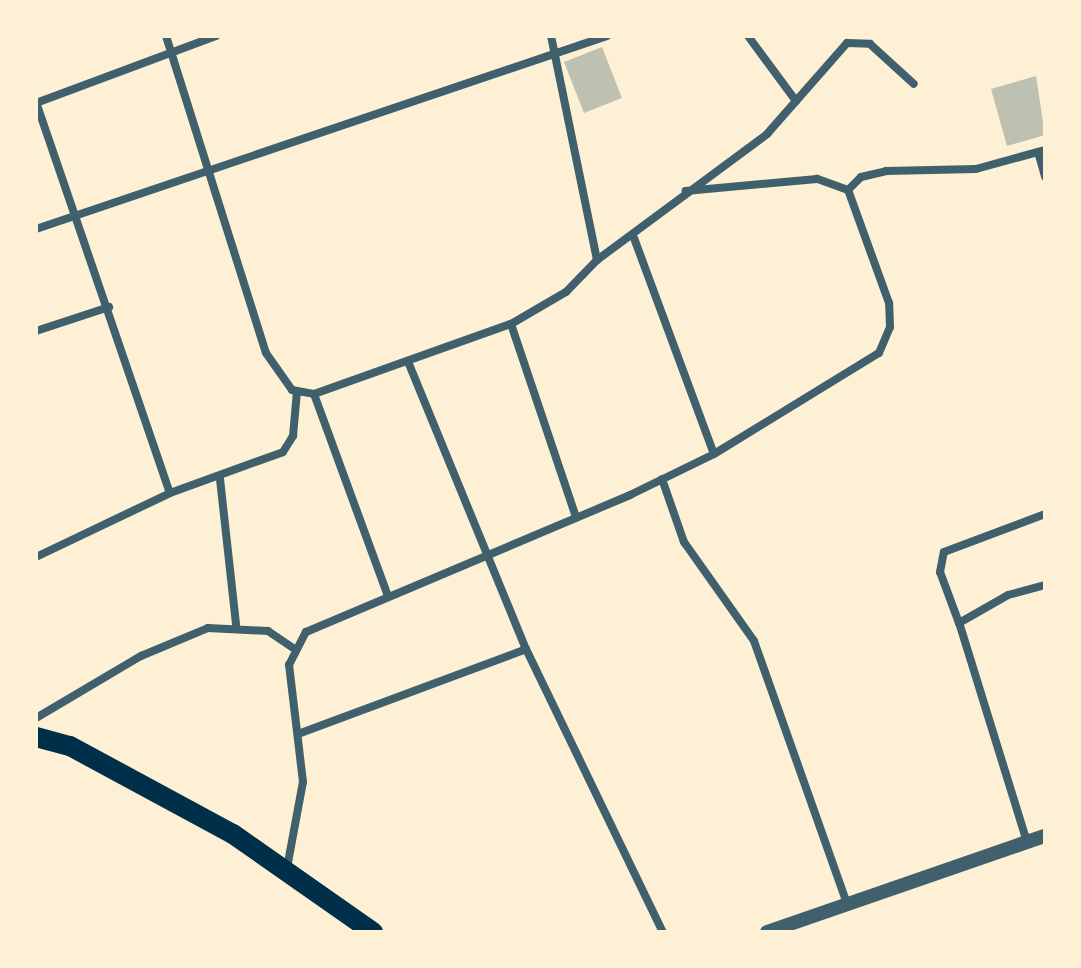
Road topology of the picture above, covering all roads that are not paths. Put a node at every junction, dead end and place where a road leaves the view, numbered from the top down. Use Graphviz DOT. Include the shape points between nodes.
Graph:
graph roads {
  1 [pos="166,36"];
  2 [pos="216,36"];
  3 [pos="551,36"];
  4 [pos="607,36"];
  5 [pos="748,36"];
  6 [pos="171,51"];
  7 [pos="555,59"];
  8 [pos="914,84"];
  9 [pos="796,101"];
  10 [pos="36,103"];
  11 [pos="1042,151"];
  12 [pos="210,170"];
  13 [pos="1045,177"];
  14 [pos="848,190"];
  15 [pos="686,191"];
  16 [pos="76,216"];
  17 [pos="36,229"];
  18 [pos="634,238"];
  19 [pos="597,260"];
  20 [pos="109,307"];
  21 [pos="511,324"];
  22 [pos="36,331"];
  23 [pos="409,364"];
  24 [pos="297,391"];
  25 [pos="314,394"];
  26 [pos="714,454"];
  27 [pos="220,479"];
  28 [pos="662,479"];
  29 [pos="170,493"];
  30 [pos="1045,514"];
  31 [pos="576,517"];
  32 [pos="485,553"];
  33 [pos="36,557"];
  34 [pos="1045,585"];
  35 [pos="388,596"];
  36 [pos="959,623"];
  37 [pos="236,624"];
  38 [pos="292,647"];
  39 [pos="526,649"];
  40 [pos="36,718"];
  41 [pos="298,734"];
  42 [pos="36,737"];
  43 [pos="1045,836"];
  44 [pos="1027,842"];
  45 [pos="286,873"];
  46 [pos="847,904"];
  47 [pos="373,932"];
  48 [pos="663,932"];
  49 [pos="767,932"];
  1 -- 6 [label="street"];
  2 -- 6 [label="street"];
  3 -- 7 [label="street"];
  4 -- 7 [label="street"];
  5 -- 9 [label="street"];
  6 -- 10 [label="street"];
  6 -- 12 [label="street"];
  7 -- 12 [label="street"];
  7 -- 19 [label="street"];
  8 -- 9 [label="street" via="859,39 832,55"];
  9 -- 15 [label="street" via="767,134"];
  10 -- 16 [label="street"];
  11 -- 13 [label="street"];
  11 -- 14 [label="street" via="936,174 886,171 861,177"];
  12 -- 16 [label="street"];
  12 -- 24 [label="street" via="266,353"];
  14 -- 15 [label="street" via="817,179"];
  14 -- 26 [label="street" via="889,303 890,327 879,353"];
  15 -- 18 [label="street"];
  16 -- 17 [label="street"];
  16 -- 20 [label="street"];
  18 -- 19 [label="street"];
  18 -- 26 [label="street"];
  19 -- 21 [label="street" via="566,292"];
  20 -- 22 [label="street"];
  20 -- 29 [label="street"];
  21 -- 23 [label="street"];
  21 -- 31 [label="street"];
  23 -- 25 [label="street"];
  23 -- 32 [label="street"];
  24 -- 25 [label="street"];
  24 -- 27 [label="street" via="293,436 283,452"];
  25 -- 35 [label="street"];
  26 -- 28 [label="street"];
  27 -- 29 [label="street"];
  27 -- 37 [label="street"];
  28 -- 31 [label="street"];
  28 -- 46 [label="street" via="684,542 754,641"];
  29 -- 33 [label="street"];
  30 -- 36 [label="street" via="944,552 940,572"];
  31 -- 32 [label="street"];
  32 -- 35 [label="street"];
  32 -- 39 [label="street"];
  34 -- 36 [label="street" via="1008,595"];
  35 -- 38 [label="street" via="306,632"];
  36 -- 44 [label="street"];
  37 -- 38 [label="street" via="268,631"];
  37 -- 40 [label="street" via="141,656"];
  38 -- 41 [label="street"];
  39 -- 41 [label="street"];
  39 -- 48 [label="street"];
  41 -- 45 [label="street" via="303,782"];
  42 -- 45 [label="main road" via="70,746 233,834"];
  43 -- 44 [label="street"];
  44 -- 46 [label="street"];
  45 -- 47 [label="main road"];
  46 -- 49 [label="street"];
}
